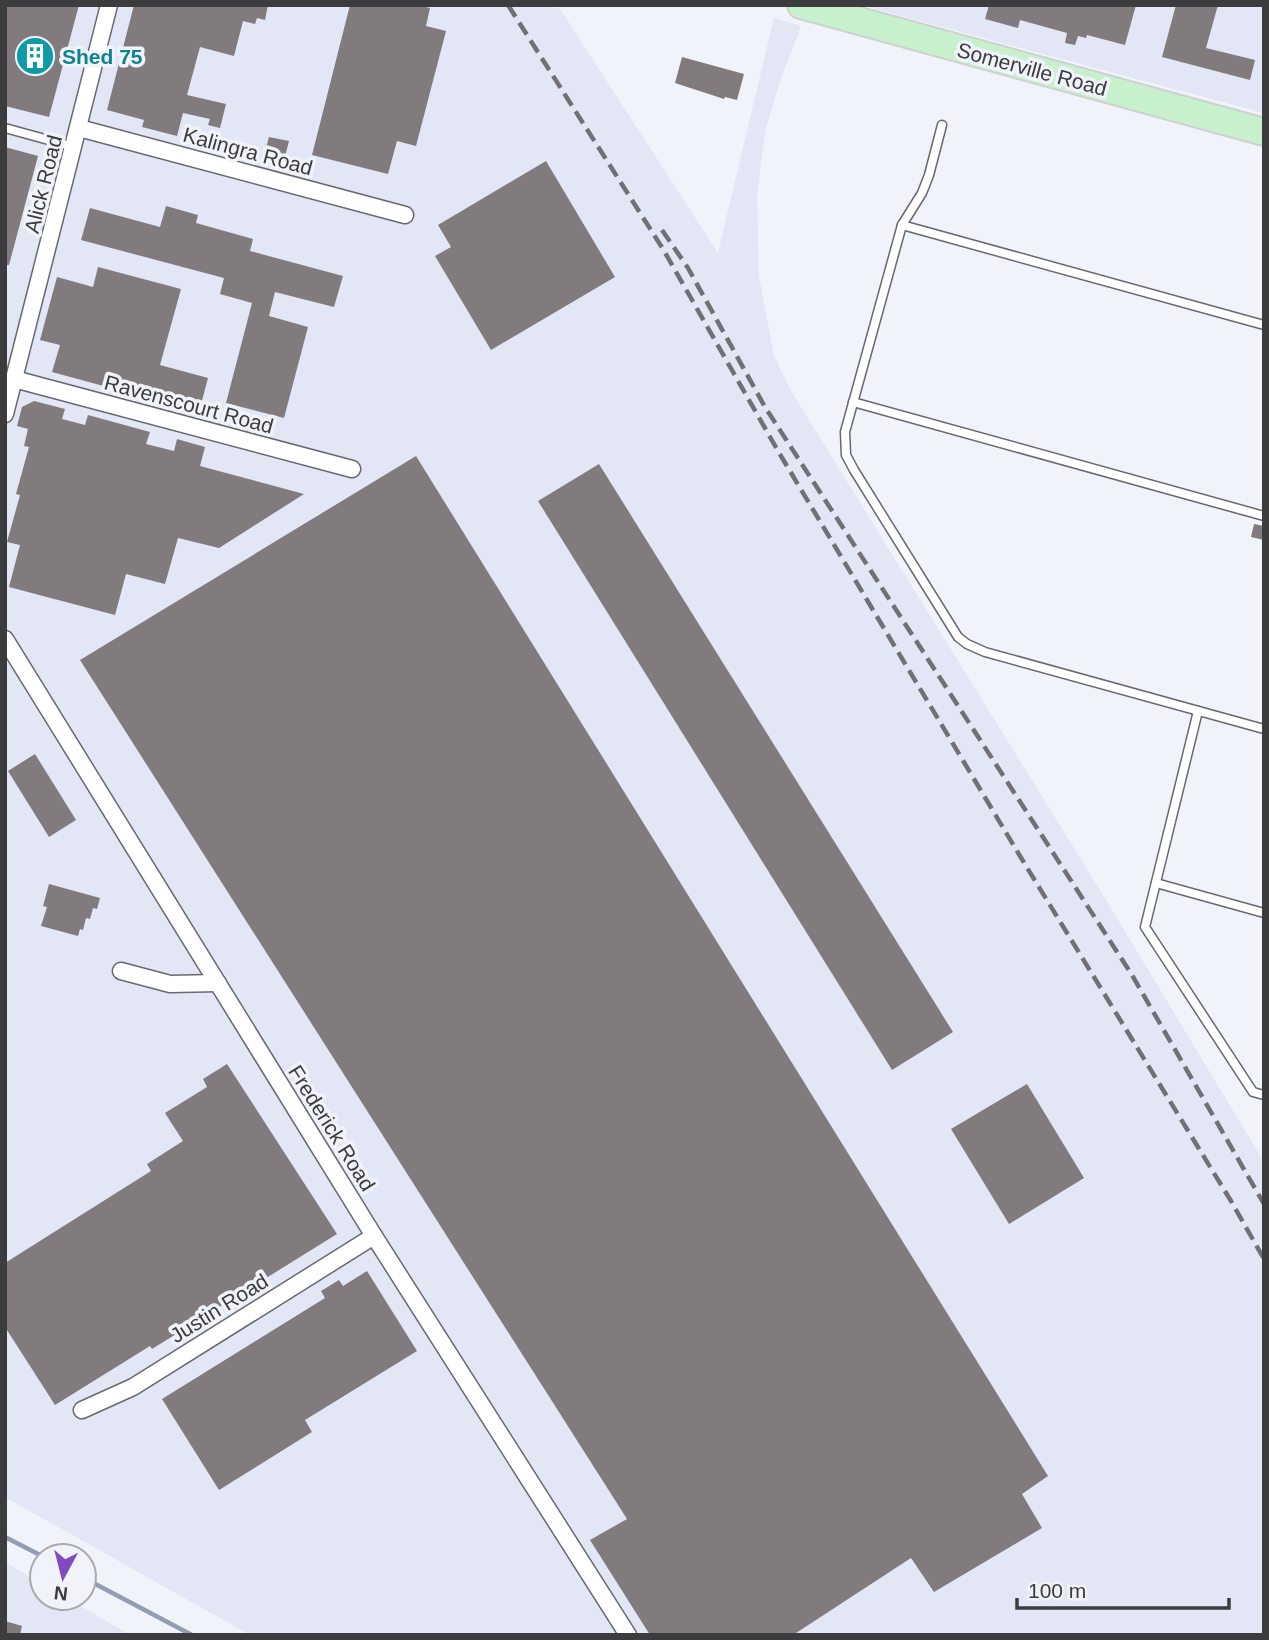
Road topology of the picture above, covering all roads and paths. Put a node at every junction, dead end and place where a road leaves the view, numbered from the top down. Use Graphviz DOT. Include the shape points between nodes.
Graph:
graph roads {
  1 [pos="109,5"];
  2 [pos="801,5"];
  3 [pos="942,125"];
  4 [pos="5,128"];
  5 [pos="79,128"];
  6 [pos="1264,132"];
  7 [pos="74,147"];
  8 [pos="405,215"];
  9 [pos="902,225"];
  10 [pos="1264,325"];
  11 [pos="14,379"];
  12 [pos="853,402"];
  13 [pos="5,414"];
  14 [pos="352,469"];
  15 [pos="1264,516"];
  16 [pos="5,639"];
  17 [pos="1198,711"];
  18 [pos="1264,729"];
  19 [pos="1156,883"];
  20 [pos="1264,913"];
  21 [pos="121,971"];
  22 [pos="218,983"];
  23 [pos="1264,1095"];
  24 [pos="374,1236"];
  25 [pos="82,1409"];
  26 [pos="628,1635"];
  1 -- 5 [label="street, Alick Road"];
  2 -- 6 [label="main road, Somerville Road"];
  3 -- 9 [label="lane" via="922,193"];
  4 -- 7 [label="lane"];
  5 -- 7 [label="street, Alick Road"];
  5 -- 8 [label="street, Kalingra Road"];
  7 -- 11 [label="street, Alick Road"];
  9 -- 10 [label="lane"];
  9 -- 12 [label="lane"];
  11 -- 13 [label="street, Alick Road"];
  11 -- 14 [label="street, Ravenscourt Road"];
  12 -- 15 [label="lane"];
  12 -- 17 [label="lane" via="845,432 846,455 958,637 985,652"];
  16 -- 22 [label="street, Frederick Road"];
  17 -- 18 [label="lane"];
  17 -- 19 [label="lane"];
  19 -- 20 [label="lane"];
  19 -- 23 [label="lane" via="1145,927 1253,1092"];
  21 -- 22 [label="street" via="170,984"];
  22 -- 24 [label="street, Frederick Road"];
  24 -- 25 [label="street, Justin Road" via="133,1387"];
  24 -- 26 [label="street, Frederick Road"];
}
